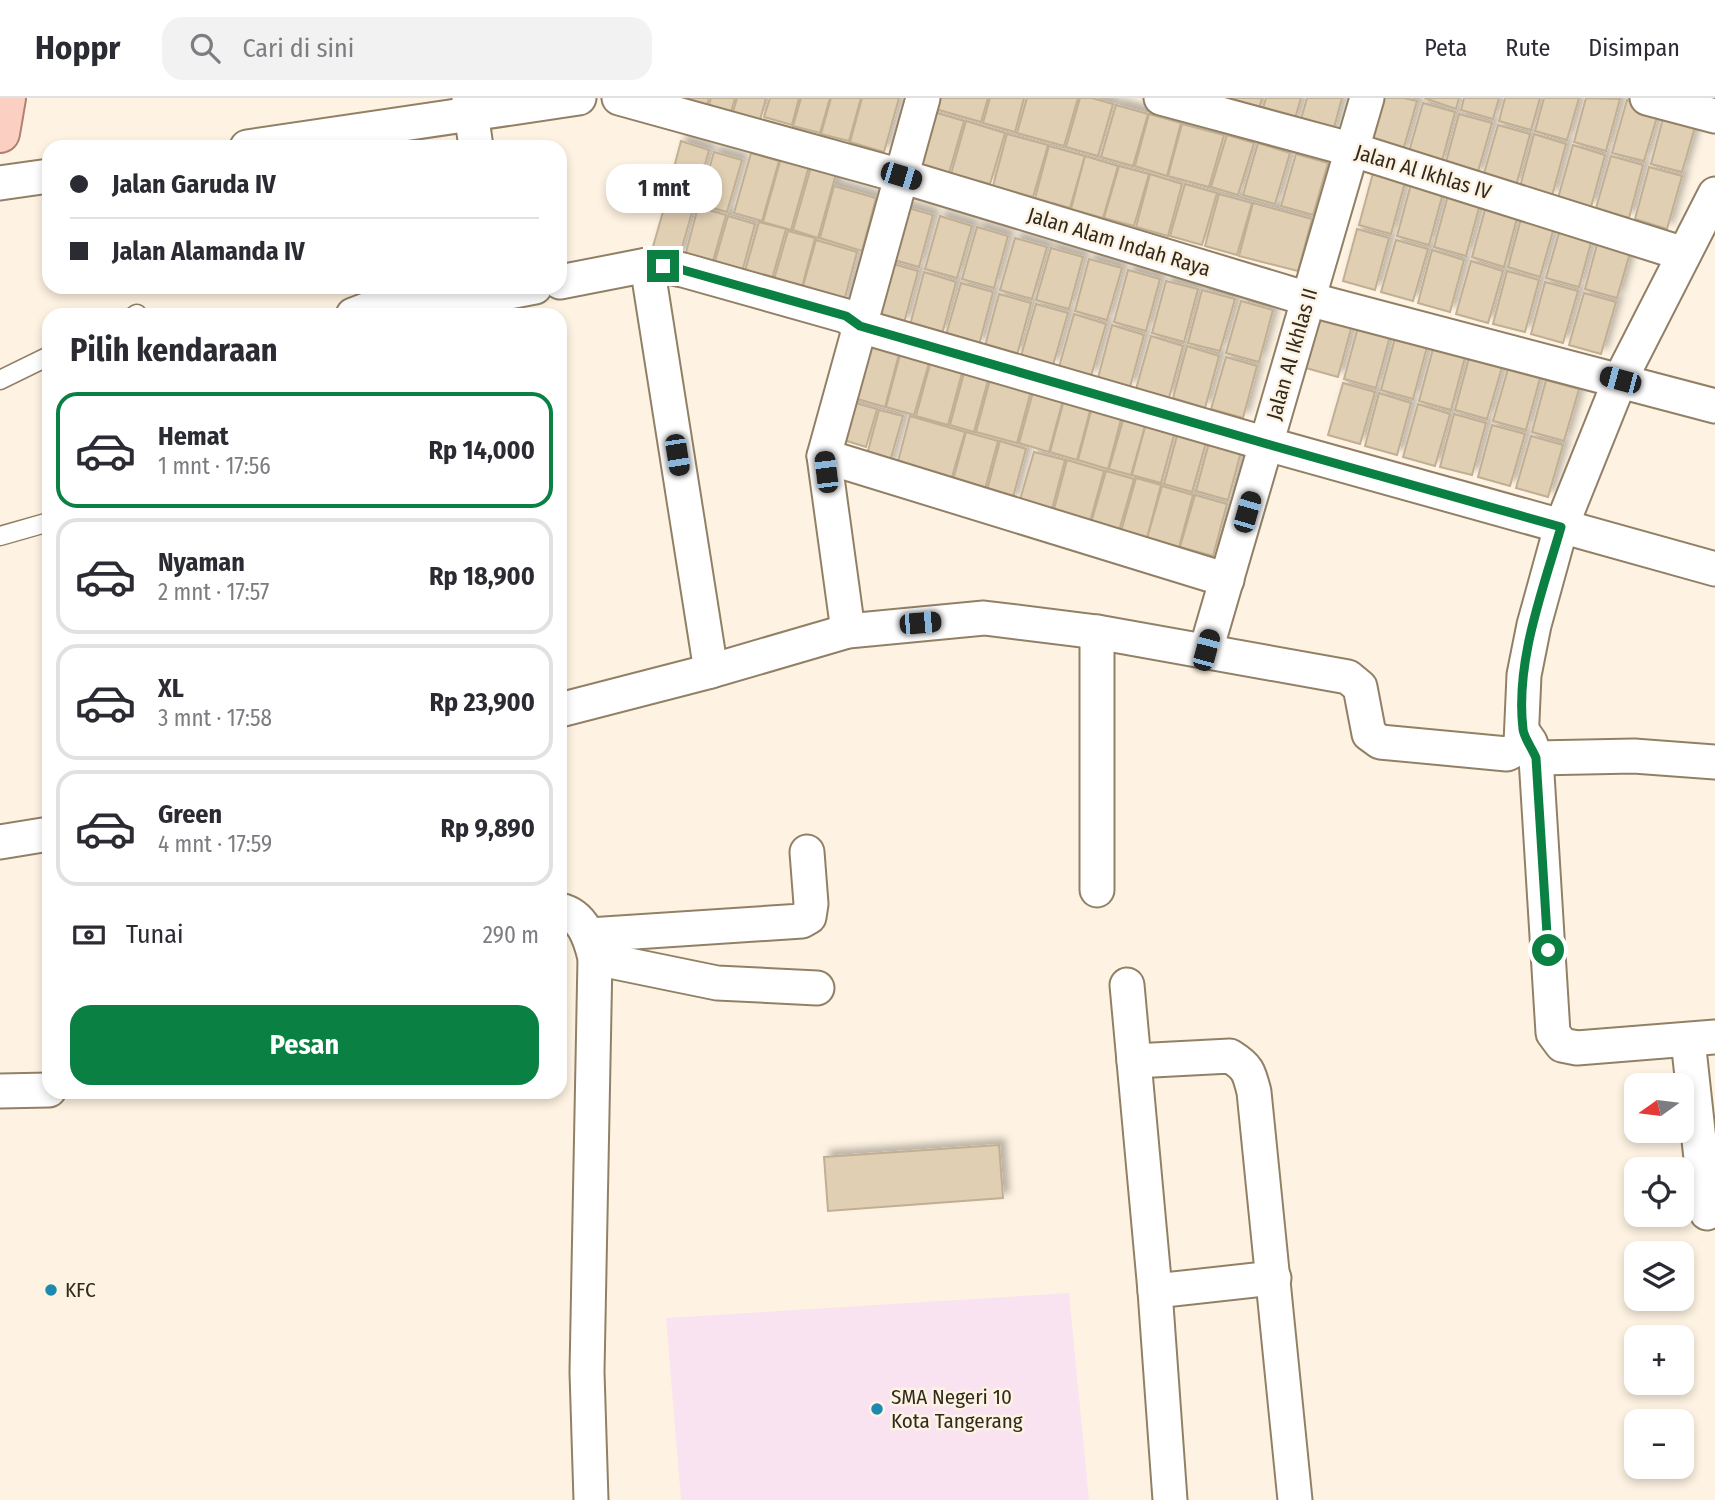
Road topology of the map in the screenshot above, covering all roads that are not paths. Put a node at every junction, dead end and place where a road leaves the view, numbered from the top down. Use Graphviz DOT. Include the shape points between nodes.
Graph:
graph roads {
  1 [pos="6,98"];
  2 [pos="579,98"];
  3 [pos="619,98"];
  4 [pos="923,98"];
  5 [pos="1161,98"];
  6 [pos="1367,98"];
  7 [pos="1647,98"];
  8 [pos="470,106"];
  9 [pos="1715,116"];
  10 [pos="0,133"];
  11 [pos="285,140"];
  12 [pos="475,140"];
  13 [pos="1351,149"];
  14 [pos="901,176"];
  15 [pos="42,177"];
  16 [pos="0,184"];
  17 [pos="1715,194"];
  18 [pos="1684,254"];
  19 [pos="647,265"];
  20 [pos="567,281"];
  21 [pos="500,299"];
  22 [pos="1308,299"];
  23 [pos="390,308"];
  24 [pos="860,326"];
  25 [pos="42,359"];
  26 [pos="0,380"];
  27 [pos="1620,380"];
  28 [pos="1715,406"];
  29 [pos="1267,444"];
  30 [pos="824,456"];
  31 [pos="42,524"];
  32 [pos="1561,527"];
  33 [pos="0,536"];
  34 [pos="1715,569"];
  35 [pos="1227,580"];
  36 [pos="848,631"];
  37 [pos="1097,632"];
  38 [pos="1206,650"];
  39 [pos="711,671"];
  40 [pos="567,708"];
  41 [pos="1525,746"];
  42 [pos="1715,762"];
  43 [pos="42,835"];
  44 [pos="0,842"];
  45 [pos="807,852"];
  46 [pos="1097,890"];
  47 [pos="567,912"];
  48 [pos="592,947"];
  49 [pos="1127,985"];
  50 [pos="817,988"];
  51 [pos="1701,1039"];
  52 [pos="1134,1061"];
  53 [pos="42,1090"];
  54 [pos="0,1091"];
  55 [pos="1707,1213"];
  56 [pos="1274,1278"];
  57 [pos="1155,1291"];
  58 [pos="591,1500"];
  59 [pos="1170,1500"];
  60 [pos="1295,1500"];
  1 -- 10 [label="main road"];
  2 -- 8 [label="street"];
  3 -- 14 [label="street, Jalan Alam Indah Raya"];
  4 -- 14 [label="street"];
  5 -- 13 [label="street, Jalan Al Ikhlas IV"];
  6 -- 13 [label="street, Jalan Al Ikhlas II"];
  7 -- 9 [label="street"];
  8 -- 11 [label="street"];
  8 -- 12 [label="street"];
  13 -- 18 [label="street, Jalan Al Ikhlas IV"];
  13 -- 22 [label="street, Jalan Al Ikhlas II"];
  14 -- 22 [label="street, Jalan Alam Indah Raya"];
  14 -- 24 [label="street"];
  15 -- 16 [label="street"];
  17 -- 18 [label="street"];
  18 -- 27 [label="street"];
  19 -- 20 [label="street"];
  19 -- 24 [label="street" via="683,270 846,316"];
  19 -- 39 [label="street"];
  21 -- 23 [label="street"];
  22 -- 27 [label="street, Jalan Alam Indah Raya"];
  22 -- 29 [label="street, Jalan Al Ikhlas II"];
  24 -- 29 [label="street"];
  24 -- 30 [label="street"];
  25 -- 26 [label="lane"];
  27 -- 28 [label="street, Jalan Alam Indah Raya"];
  27 -- 32 [label="street"];
  29 -- 32 [label="street"];
  29 -- 35 [label="street, Jalan Al Ikhlas II"];
  30 -- 35 [label="street"];
  30 -- 36 [label="street"];
  31 -- 33 [label="lane"];
  32 -- 34 [label="street"];
  32 -- 41 [label="street" via="1524,675"];
  35 -- 38 [label="street, Jalan Al Ikhlas II"];
  36 -- 37 [label="street" via="984,618"];
  36 -- 39 [label="street"];
  37 -- 38 [label="street"];
  37 -- 46 [label="street"];
  38 -- 41 [label="street" via="1348,677 1360,687 1369,734 1380,742 1507,754"];
  39 -- 40 [label="street"];
  41 -- 42 [label="street"];
  41 -- 51 [label="street" via="1553,1032 1562,1045 1577,1048"];
  43 -- 44 [label="street"];
  45 -- 48 [label="street" via="811,904 809,917 802,921"];
  47 -- 48 [label="street" via="579,921"];
  48 -- 50 [label="street" via="717,983"];
  48 -- 58 [label="street" via="587,1372"];
  49 -- 52 [label="street"];
  51 -- 55 [label="street"];
  52 -- 56 [label="street" via="1230,1056 1250,1073"];
  52 -- 57 [label="street"];
  53 -- 54 [label="street"];
  56 -- 57 [label="street"];
  56 -- 60 [label="street"];
  57 -- 59 [label="street"];
}
